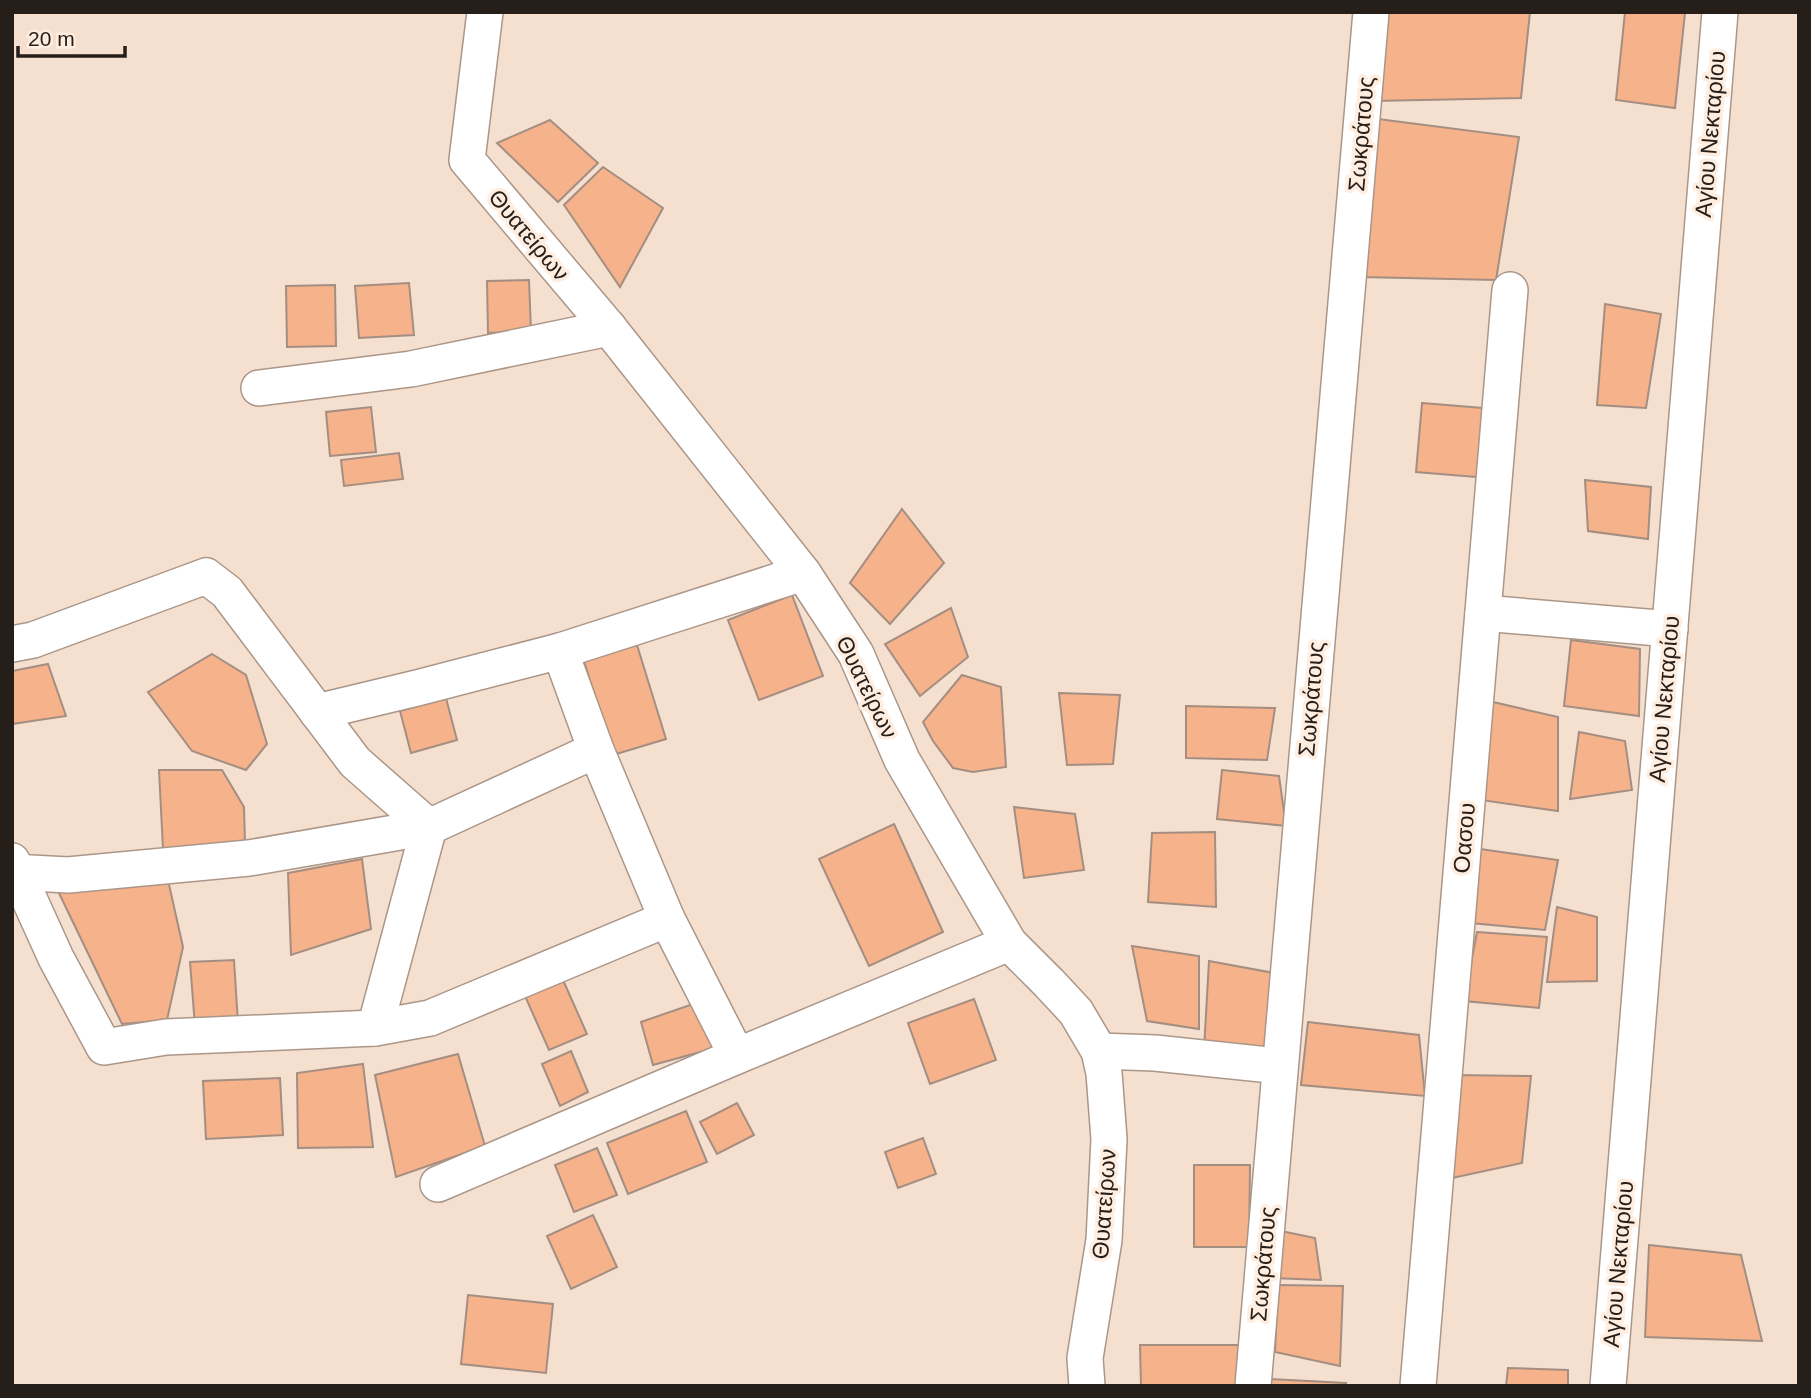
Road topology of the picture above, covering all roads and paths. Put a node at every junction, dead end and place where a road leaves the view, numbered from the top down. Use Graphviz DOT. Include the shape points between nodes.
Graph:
graph roads {
  1 [pos="485,12"];
  2 [pos="1371,12"];
  3 [pos="1720,12"];
  4 [pos="1510,290"];
  5 [pos="609,328"];
  6 [pos="259,388"];
  7 [pos="803,573"];
  8 [pos="1483,613"];
  9 [pos="1670,629"];
  10 [pos="12,644"];
  11 [pos="560,651"];
  12 [pos="317,712"];
  13 [pos="596,750"];
  14 [pos="429,827"];
  15 [pos="14,868"];
  16 [pos="667,919"];
  17 [pos="1009,943"];
  18 [pos="375,1028"];
  19 [pos="1099,1051"];
  20 [pos="737,1056"];
  21 [pos="1279,1066"];
  22 [pos="438,1184"];
  23 [pos="1087,1386"];
  24 [pos="1252,1386"];
  25 [pos="1418,1386"];
  26 [pos="1608,1386"];
  1 -- 5 [label="street, Θυατείρων" via="467,160"];
  2 -- 21 [label="street, Σωκράτους"];
  3 -- 9 [label="street, Αγίου Νεκταρίου"];
  4 -- 8 [label="street, Οασου"];
  5 -- 6 [label="street" via="411,369"];
  5 -- 7 [label="street, Θυατείρων"];
  7 -- 11 [label="street"];
  7 -- 17 [label="street, Θυατείρων" via="856,654 901,760"];
  8 -- 9 [label="street"];
  8 -- 25 [label="street, Οασου"];
  9 -- 26 [label="street, Αγίου Νεκταρίου"];
  10 -- 12 [label="street" via="206,576 228,592"];
  11 -- 12 [label="street"];
  11 -- 13 [label="street"];
  12 -- 14 [label="street" via="355,762"];
  13 -- 14 [label="street"];
  13 -- 16 [label="street"];
  14 -- 15 [label="street" via="248,858 68,875"];
  14 -- 18 [label="street"];
  15 -- 18 [label="street" via="104,1047 166,1037"];
  16 -- 18 [label="street" via="430,1018"];
  16 -- 20 [label="street"];
  17 -- 19 [label="street, Θυατείρων" via="1076,1012"];
  17 -- 20 [label="street"];
  19 -- 21 [label="street"];
  19 -- 23 [label="street, Θυατείρων" via="1109,1139 1104,1240 1085,1358"];
  20 -- 22 [label="street"];
  21 -- 24 [label="street, Σωκράτους"];
}
